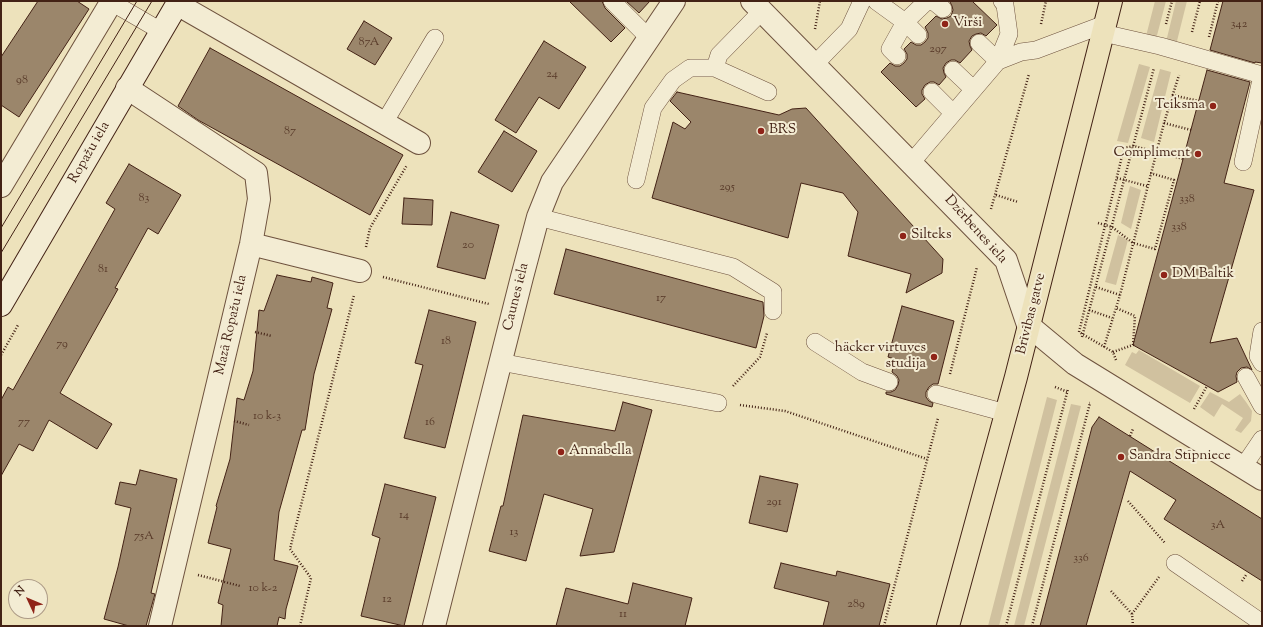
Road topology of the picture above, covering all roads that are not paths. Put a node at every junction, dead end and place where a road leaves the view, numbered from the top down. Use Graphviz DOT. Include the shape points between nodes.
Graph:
graph roads {
  1 [pos="612,1"];
  2 [pos="674,1"];
  3 [pos="862,1"];
  4 [pos="876,1"];
  5 [pos="927,1"];
  6 [pos="1002,1"];
  7 [pos="1111,1"];
  8 [pos="112,2"];
  9 [pos="178,2"];
  10 [pos="757,6"];
  11 [pos="905,22"];
  12 [pos="1104,29"];
  13 [pos="161,31"];
  14 [pos="918,35"];
  15 [pos="435,38"];
  16 [pos="650,38"];
  17 [pos="979,43"];
  18 [pos="897,56"];
  19 [pos="998,61"];
  20 [pos="815,64"];
  21 [pos="715,68"];
  22 [pos="953,70"];
  23 [pos="1262,75"];
  24 [pos="127,88"];
  25 [pos="973,89"];
  26 [pos="768,92"];
  27 [pos="932,92"];
  28 [pos="953,113"];
  29 [pos="384,123"];
  30 [pos="419,143"];
  31 [pos="1243,162"];
  32 [pos="911,163"];
  33 [pos="636,180"];
  34 [pos="1,186"];
  35 [pos="538,217"];
  36 [pos="251,244"];
  37 [pos="360,271"];
  38 [pos="1,305"];
  39 [pos="773,311"];
  40 [pos="1028,325"];
  41 [pos="1262,331"];
  42 [pos="815,342"];
  43 [pos="500,362"];
  44 [pos="1262,363"];
  45 [pos="1246,377"];
  46 [pos="889,382"];
  47 [pos="940,395"];
  48 [pos="718,403"];
  49 [pos="1262,406"];
  50 [pos="1006,413"];
  51 [pos="1262,439"];
  52 [pos="1243,468"];
  53 [pos="1262,479"];
  54 [pos="1175,563"];
  55 [pos="1261,625"];
  56 [pos="160,626"];
  57 [pos="434,626"];
  58 [pos="948,626"];
  1 -- 16 [label="lane"];
  2 -- 16 [label="street, Caunes iela"];
  3 -- 20 [label="lane" via="849,29"];
  4 -- 11 [label="lane"];
  5 -- 11 [label="lane"];
  6 -- 19 [label="lane" via="1005,5 1008,34"];
  7 -- 12 [label="highway, Brīvības gatve"];
  8 -- 13 [label="lane"];
  8 -- 34 [label="street"];
  9 -- 13 [label="street, Ropažu iela"];
  9 -- 29 [label="street"];
  10 -- 20 [label="street, Dzērbenes iela"];
  10 -- 21 [label="lane" via="719,55"];
  11 -- 14 [label="lane"];
  11 -- 18 [label="lane" via="890,49"];
  12 -- 19 [label="lane"];
  12 -- 23 [label="lane"];
  12 -- 40 [label="highway, Brīvības gatve"];
  13 -- 24 [label="street, Ropažu iela"];
  15 -- 29 [label="lane"];
  16 -- 35 [label="street, Caunes iela" via="552,182"];
  17 -- 19 [label="lane"];
  19 -- 25 [label="lane"];
  20 -- 32 [label="street, Dzērbenes iela"];
  21 -- 26 [label="lane"];
  21 -- 33 [label="lane" via="690,68 673,80 653,108"];
  22 -- 25 [label="lane"];
  23 -- 31 [label="lane"];
  24 -- 36 [label="street, Mazā Ropažu iela" via="256,173 259,199"];
  24 -- 38 [label="street, Ropažu iela"];
  25 -- 28 [label="lane"];
  27 -- 28 [label="lane"];
  28 -- 32 [label="lane"];
  29 -- 30 [label="street"];
  32 -- 40 [label="street, Dzērbenes iela" via="1006,260"];
  35 -- 39 [label="lane" via="733,268 773,292"];
  35 -- 43 [label="street, Caunes iela"];
  36 -- 37 [label="street"];
  36 -- 56 [label="street, Mazā Ropažu iela"];
  40 -- 50 [label="highway, Brīvības gatve"];
  40 -- 52 [label="street" via="1074,364"];
  41 -- 44 [label="lane" via="1258,356"];
  42 -- 46 [label="lane" via="862,372"];
  43 -- 48 [label="lane"];
  43 -- 57 [label="street, Caunes iela"];
  45 -- 49 [label="lane"];
  47 -- 50 [label="lane"];
  50 -- 58 [label="highway, Brīvības gatve"];
  51 -- 52 [label="lane"];
  52 -- 53 [label="street"];
  54 -- 55 [label="lane"];
}
